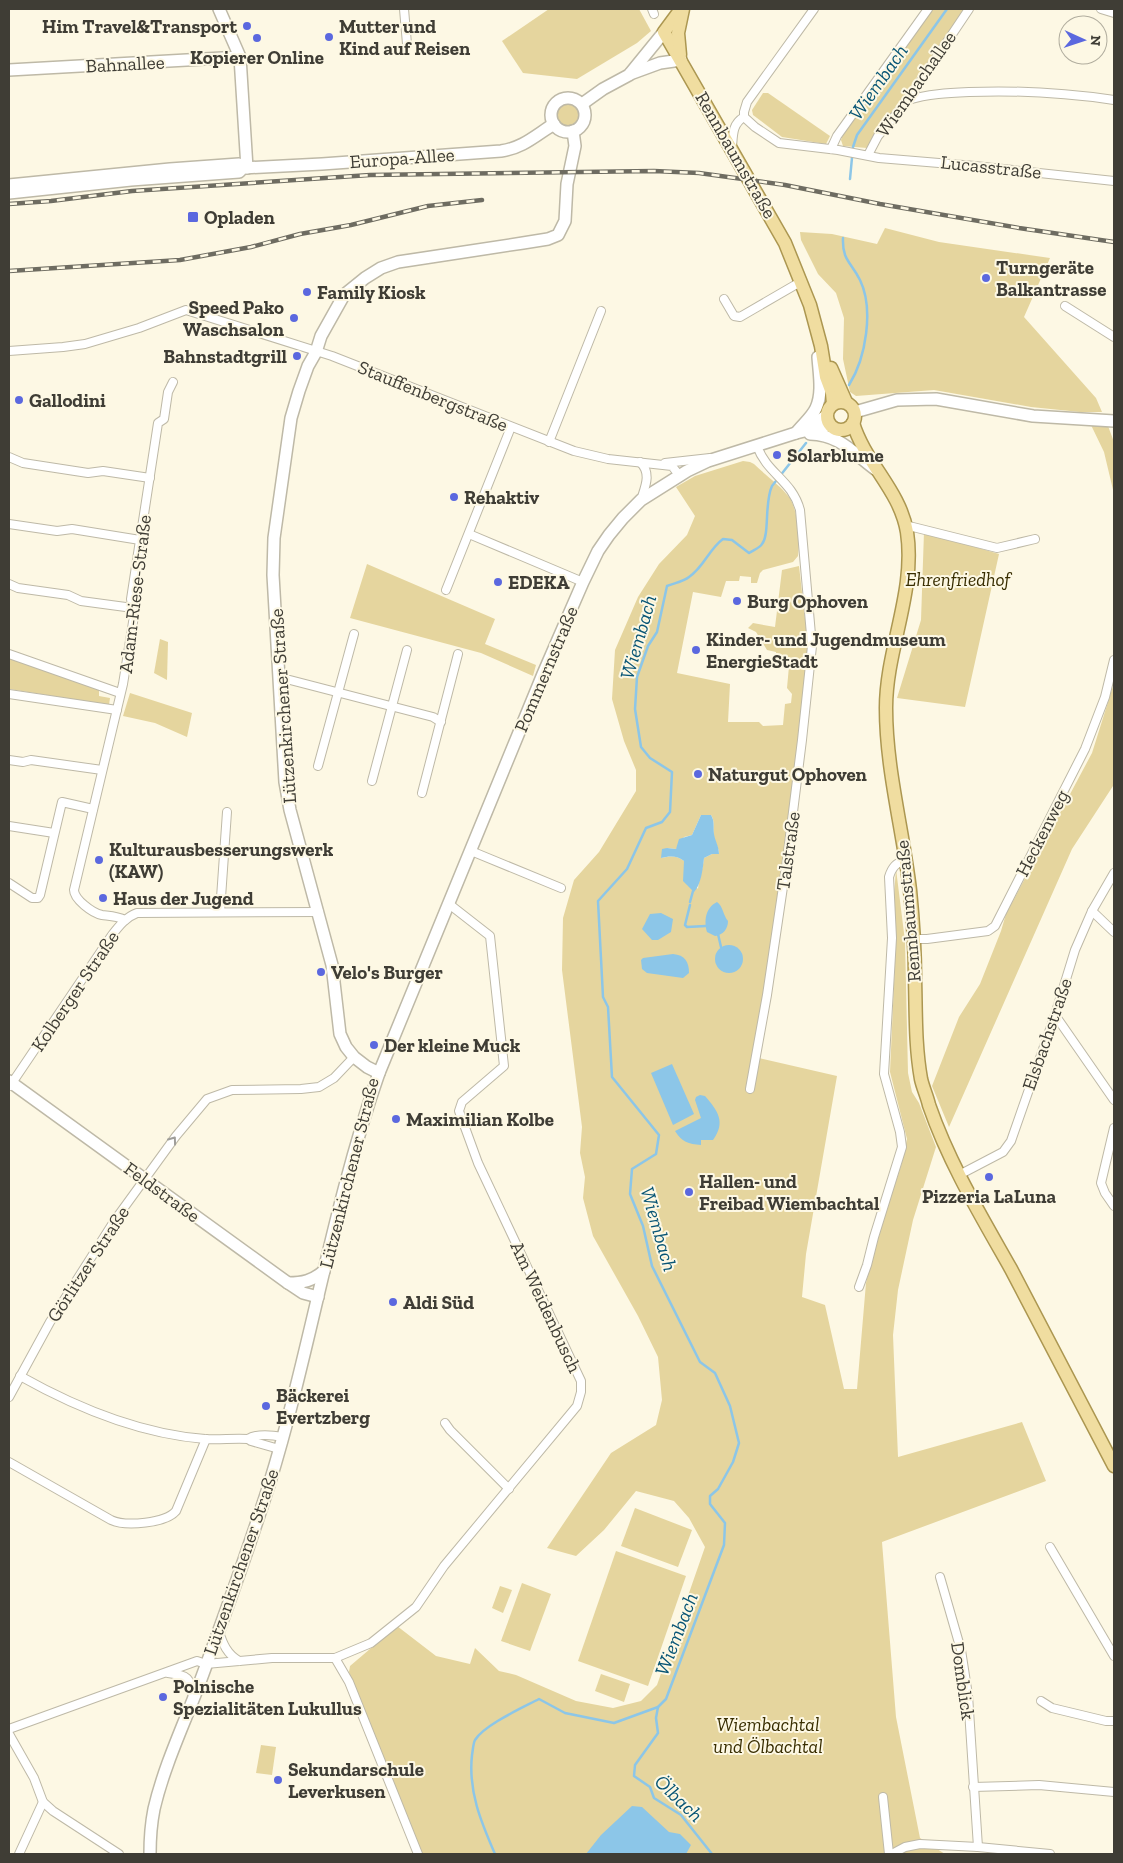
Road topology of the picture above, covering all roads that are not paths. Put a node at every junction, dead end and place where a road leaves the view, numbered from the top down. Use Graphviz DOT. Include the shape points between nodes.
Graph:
graph roads {
  1 [pos="219,9"];
  2 [pos="404,9"];
  3 [pos="682,9"];
  4 [pos="814,9"];
  5 [pos="928,9"];
  6 [pos="968,9"];
  7 [pos="1100,9"];
  8 [pos="1114,13"];
  9 [pos="664,32"];
  10 [pos="407,44"];
  11 [pos="240,56"];
  12 [pos="681,60"];
  13 [pos="9,70"];
  14 [pos="629,75"];
  15 [pos="908,100"];
  16 [pos="1114,100"];
  17 [pos="582,104"];
  18 [pos="744,117"];
  19 [pos="554,124"];
  20 [pos="573,131"];
  21 [pos="732,150"];
  22 [pos="834,150"];
  23 [pos="865,154"];
  24 [pos="245,168"];
  25 [pos="1114,181"];
  26 [pos="9,185"];
  27 [pos="9,193"];
  28 [pos="802,281"];
  29 [pos="724,299"];
  30 [pos="1064,306"];
  31 [pos="602,311"];
  32 [pos="1114,337"];
  33 [pos="821,346"];
  34 [pos="9,351"];
  35 [pos="316,352"];
  36 [pos="173,382"];
  37 [pos="841,416"];
  38 [pos="1114,421"];
  39 [pos="511,427"];
  40 [pos="796,433"];
  41 [pos="549,442"];
  42 [pos="757,446"];
  43 [pos="9,457"];
  44 [pos="718,458"];
  45 [pos="640,462"];
  46 [pos="663,464"];
  47 [pos="878,471"];
  48 [pos="679,475"];
  49 [pos="150,478"];
  50 [pos="641,500"];
  51 [pos="9,524"];
  52 [pos="905,524"];
  53 [pos="469,534"];
  54 [pos="1035,539"];
  55 [pos="140,540"];
  56 [pos="583,582"];
  57 [pos="9,584"];
  58 [pos="446,590"];
  59 [pos="133,608"];
  60 [pos="354,634"];
  61 [pos="406,650"];
  62 [pos="9,654"];
  63 [pos="458,654"];
  64 [pos="1114,660"];
  65 [pos="280,680"];
  66 [pos="339,693"];
  67 [pos="9,694"];
  68 [pos="120,694"];
  69 [pos="392,707"];
  70 [pos="116,710"];
  71 [pos="441,722"];
  72 [pos="9,760"];
  73 [pos="318,766"];
  74 [pos="102,770"];
  75 [pos="372,781"];
  76 [pos="422,793"];
  77 [pos="92,809"];
  78 [pos="228,812"];
  79 [pos="9,826"];
  80 [pos="54,833"];
  81 [pos="471,851"];
  82 [pos="906,860"];
  83 [pos="1114,873"];
  84 [pos="9,883"];
  85 [pos="561,888"];
  86 [pos="449,904"];
  87 [pos="1092,911"];
  88 [pos="220,912"];
  89 [pos="319,912"];
  90 [pos="125,920"];
  91 [pos="1114,932"];
  92 [pos="914,939"];
  93 [pos="1055,1015"];
  94 [pos="354,1057"];
  95 [pos="379,1073"];
  96 [pos="10,1084"];
  97 [pos="750,1089"];
  98 [pos="1114,1100"];
  99 [pos="1114,1128"];
  100 [pos="959,1175"];
  101 [pos="144,1180"];
  102 [pos="1114,1206"];
  103 [pos="324,1271"];
  104 [pos="288,1284"];
  105 [pos="859,1287"];
  106 [pos="318,1297"];
  107 [pos="20,1376"];
  108 [pos="11,1385"];
  109 [pos="9,1397"];
  110 [pos="446,1423"];
  111 [pos="283,1437"];
  112 [pos="206,1439"];
  113 [pos="248,1439"];
  114 [pos="279,1449"];
  115 [pos="9,1462"];
  116 [pos="1114,1466"];
  117 [pos="509,1490"];
  118 [pos="1050,1547"];
  119 [pos="940,1576"];
  120 [pos="218,1632"];
  121 [pos="1114,1656"];
  122 [pos="335,1658"];
  123 [pos="239,1661"];
  124 [pos="206,1664"];
  125 [pos="166,1673"];
  126 [pos="194,1698"];
  127 [pos="1041,1701"];
  128 [pos="1114,1721"];
  129 [pos="9,1729"];
  130 [pos="9,1734"];
  131 [pos="973,1788"];
  132 [pos="1114,1792"];
  133 [pos="883,1797"];
  134 [pos="43,1802"];
  135 [pos="978,1847"];
  136 [pos="19,1854"];
  137 [pos="119,1854"];
  138 [pos="150,1854"];
  139 [pos="418,1854"];
  140 [pos="890,1854"];
  141 [pos="1040,1854"];
  142 [pos="1050,1854"];
  1 -- 11 [label="main road"];
  2 -- 10 [label="street"];
  3 -- 9 [label="main road"];
  3 -- 12 [label="main road" via="678,33"];
  4 -- 18 [label="street" via="747,102"];
  5 -- 22 [label="street, Wiembachallee" via="838,136"];
  6 -- 15 [label="street, Wiembachallee"];
  7 -- 8 [label="street"];
  9 -- 12 [label="main road, Rennbaumstraße"];
  9 -- 14 [label="main road"];
  11 -- 13 [label="main road, Bahnallee"];
  11 -- 24 [label="main road"];
  12 -- 14 [label="main road" via="660,63"];
  12 -- 21 [label="main road, Rennbaumstraße"];
  14 -- 17 [label="main road" via="603,88"];
  15 -- 16 [label="street" via="923,96 1002,91 1061,93"];
  15 -- 23 [label="street, Wiembachallee"];
  17 -- 19 [label="main road" via="568,97 558,100 551,114"];
  17 -- 20 [label="main road" via="584,120"];
  18 -- 21 [label="street" via="734,128"];
  18 -- 22 [label="street, Lucasstraße" via="779,143"];
  19 -- 20 [label="main road" via="564,131"];
  19 -- 24 [label="main road, Europa-Allee" via="514,150"];
  20 -- 35 [label="main road, Lützenkirchener Straße" via="575,146 567,184 565,221 558,235 398,262 381,268 344,296 320,336"];
  21 -- 28 [label="main road, Rennbaumstraße" via="772,218"];
  22 -- 23 [label="street, Lucasstraße"];
  23 -- 25 [label="street, Lucasstraße"];
  24 -- 26 [label="main road, Europa-Allee" via="239,164 180,168"];
  24 -- 27 [label="main road, Europa-Allee" via="239,172"];
  28 -- 29 [label="street" via="740,317 734,316"];
  28 -- 33 [label="main road, Rennbaumstraße"];
  30 -- 32 [label="street"];
  31 -- 41 [label="street"];
  33 -- 37 [label="main road, Rennbaumstraße" via="826,377"];
  33 -- 40 [label="main road" via="818,356 820,391 816,408"];
  34 -- 35 [label="street, Stauffenbergstraße" via="85,344 186,310"];
  35 -- 39 [label="street, Stauffenbergstraße"];
  35 -- 65 [label="main road, Lützenkirchener Straße" via="308,366 291,418 274,538 273,583"];
  36 -- 49 [label="street, Adam-Riese-Straße" via="164,419 158,423"];
  37 -- 38 [label="main road, Stauffenbergstraße" via="897,400 936,399 1033,416"];
  37 -- 40 [label="main road, Stauffenbergstraße" via="823,418"];
  37 -- 47 [label="main road, Rennbaumstraße"];
  39 -- 41 [label="street, Stauffenbergstraße"];
  39 -- 53 [label="street"];
  40 -- 42 [label="main road, Stauffenbergstraße"];
  40 -- 47 [label="main road" via="821,434 838,440"];
  41 -- 45 [label="street, Stauffenbergstraße" via="588,455"];
  42 -- 44 [label="main road, Stauffenbergstraße"];
  42 -- 97 [label="street, Talstraße" via="765,463 794,494 800,510 812,646 787,860"];
  43 -- 49 [label="street" via="23,463 88,473 103,471"];
  44 -- 46 [label="street, Stauffenbergstraße"];
  44 -- 48 [label="main road, Stauffenbergstraße"];
  45 -- 46 [label="street, Stauffenbergstraße"];
  45 -- 50 [label="street" via="647,470"];
  46 -- 48 [label="street, Stauffenbergstraße" via="672,466"];
  47 -- 52 [label="main road, Rennbaumstraße" via="894,494"];
  48 -- 50 [label="main road, Stauffenbergstraße"];
  49 -- 55 [label="street, Adam-Riese-Straße"];
  50 -- 56 [label="main road, Pommernstraße" via="609,535"];
  51 -- 55 [label="street" via="57,531 72,529"];
  52 -- 54 [label="street" via="997,548"];
  52 -- 82 [label="main road, Rennbaumstraße" via="908,572 890,662 886,708 891,766"];
  53 -- 56 [label="street"];
  53 -- 58 [label="street"];
  55 -- 59 [label="street, Adam-Riese-Straße"];
  56 -- 81 [label="main road, Pommernstraße"];
  57 -- 59 [label="street" via="68,594 81,601"];
  59 -- 68 [label="street, Adam-Riese-Straße"];
  60 -- 66 [label="street"];
  61 -- 69 [label="street"];
  62 -- 68 [label="street"];
  63 -- 71 [label="street"];
  64 -- 92 [label="street, Heckenweg" via="1105,697 1085,749 995,926 988,931"];
  65 -- 66 [label="street"];
  65 -- 89 [label="main road, Lützenkirchener Straße" via="285,782"];
  66 -- 69 [label="street"];
  66 -- 73 [label="street"];
  67 -- 70 [label="street"];
  68 -- 70 [label="street, Adam-Riese-Straße"];
  69 -- 71 [label="street"];
  69 -- 75 [label="street"];
  70 -- 74 [label="street, Adam-Riese-Straße"];
  71 -- 76 [label="street"];
  72 -- 74 [label="street"];
  74 -- 77 [label="street, Adam-Riese-Straße"];
  77 -- 80 [label="street" via="62,802"];
  77 -- 90 [label="street, Kolberger Straße" via="74,895 100,914"];
  78 -- 88 [label="street"];
  79 -- 80 [label="street"];
  80 -- 84 [label="street" via="38,898 32,898"];
  81 -- 85 [label="street"];
  81 -- 86 [label="main road, Pommernstraße"];
  82 -- 92 [label="main road, Rennbaumstraße"];
  82 -- 105 [label="street" via="897,862 889,876 892,938 884,1074 902,1147"];
  83 -- 87 [label="street, Elsbachstraße"];
  86 -- 95 [label="main road, Pommernstraße"];
  86 -- 117 [label="street, Am Weidenbusch" via="490,936 504,1066 462,1102 459,1111 478,1163 581,1381 577,1406"];
  87 -- 91 [label="street"];
  87 -- 93 [label="street, Elsbachstraße" via="1075,950"];
  88 -- 89 [label="street, Kolberger Straße"];
  88 -- 90 [label="street, Kolberger Straße" via="137,913"];
  89 -- 94 [label="main road, Lützenkirchener Straße" via="332,965 340,1034"];
  90 -- 96 [label="street, Kolberger Straße"];
  92 -- 100 [label="main road, Rennbaumstraße" via="916,1036 921,1080 936,1125"];
  93 -- 98 [label="street"];
  93 -- 100 [label="street, Elsbachstraße" via="1008,1146 1003,1152"];
  94 -- 95 [label="main road, Lützenkirchener Straße"];
  101 -- 94 [label="street, Görlitzer Straße, one-way" via="207,1099 232,1090 319,1087 334,1078"];
  95 -- 103 [label="main road, Lützenkirchener Straße" via="349,1167"];
  96 -- 101 [label="main road, Feldstraße"];
  99 -- 102 [label="street" via="1100,1183"];
  100 -- 116 [label="main road, Rennbaumstraße"];
  101 -- 104 [label="main road, Feldstraße"];
  101 -- 107 [label="street, Görlitzer Straße" via="85,1267"];
  103 -- 104 [label="main road" via="308,1282"];
  103 -- 106 [label="main road, Lützenkirchener Straße"];
  104 -- 106 [label="main road, Feldstraße"];
  106 -- 111 [label="main road, Lützenkirchener Straße"];
  107 -- 108 [label="street, Görlitzer Straße"];
  107 -- 112 [label="street" via="51,1394 125,1423"];
  108 -- 109 [label="street, Görlitzer Straße"];
  110 -- 117 [label="street"];
  111 -- 113 [label="street" via="252,1436"];
  111 -- 114 [label="main road, Lützenkirchener Straße"];
  112 -- 113 [label="street"];
  112 -- 115 [label="street" via="176,1511 170,1517 124,1524 111,1520"];
  113 -- 114 [label="street"];
  114 -- 120 [label="main road, Lützenkirchener Straße"];
  117 -- 122 [label="street, Am Weidenbusch" via="444,1566 416,1607 372,1643"];
  118 -- 121 [label="street"];
  119 -- 131 [label="street, Domblick" via="961,1650 968,1695"];
  120 -- 123 [label="street" via="228,1652"];
  120 -- 124 [label="main road, Lützenkirchener Straße"];
  122 -- 123 [label="street"];
  122 -- 139 [label="street" via="349,1682"];
  123 -- 124 [label="street"];
  124 -- 125 [label="street" via="197,1661"];
  124 -- 126 [label="main road, Lützenkirchener Straße"];
  125 -- 126 [label="street" via="189,1679"];
  125 -- 129 [label="street"];
  126 -- 138 [label="main road, Lützenkirchener Straße" via="154,1810"];
  127 -- 128 [label="street" via="1052,1708"];
  130 -- 134 [label="street" via="34,1778"];
  131 -- 132 [label="street" via="1039,1785"];
  131 -- 135 [label="street, Domblick"];
  133 -- 140 [label="street"];
  134 -- 136 [label="street"];
  134 -- 137 [label="street" via="53,1812"];
  135 -- 140 [label="street" via="920,1844"];
  135 -- 141 [label="street"];
  141 -- 142 [label="street"];
}
